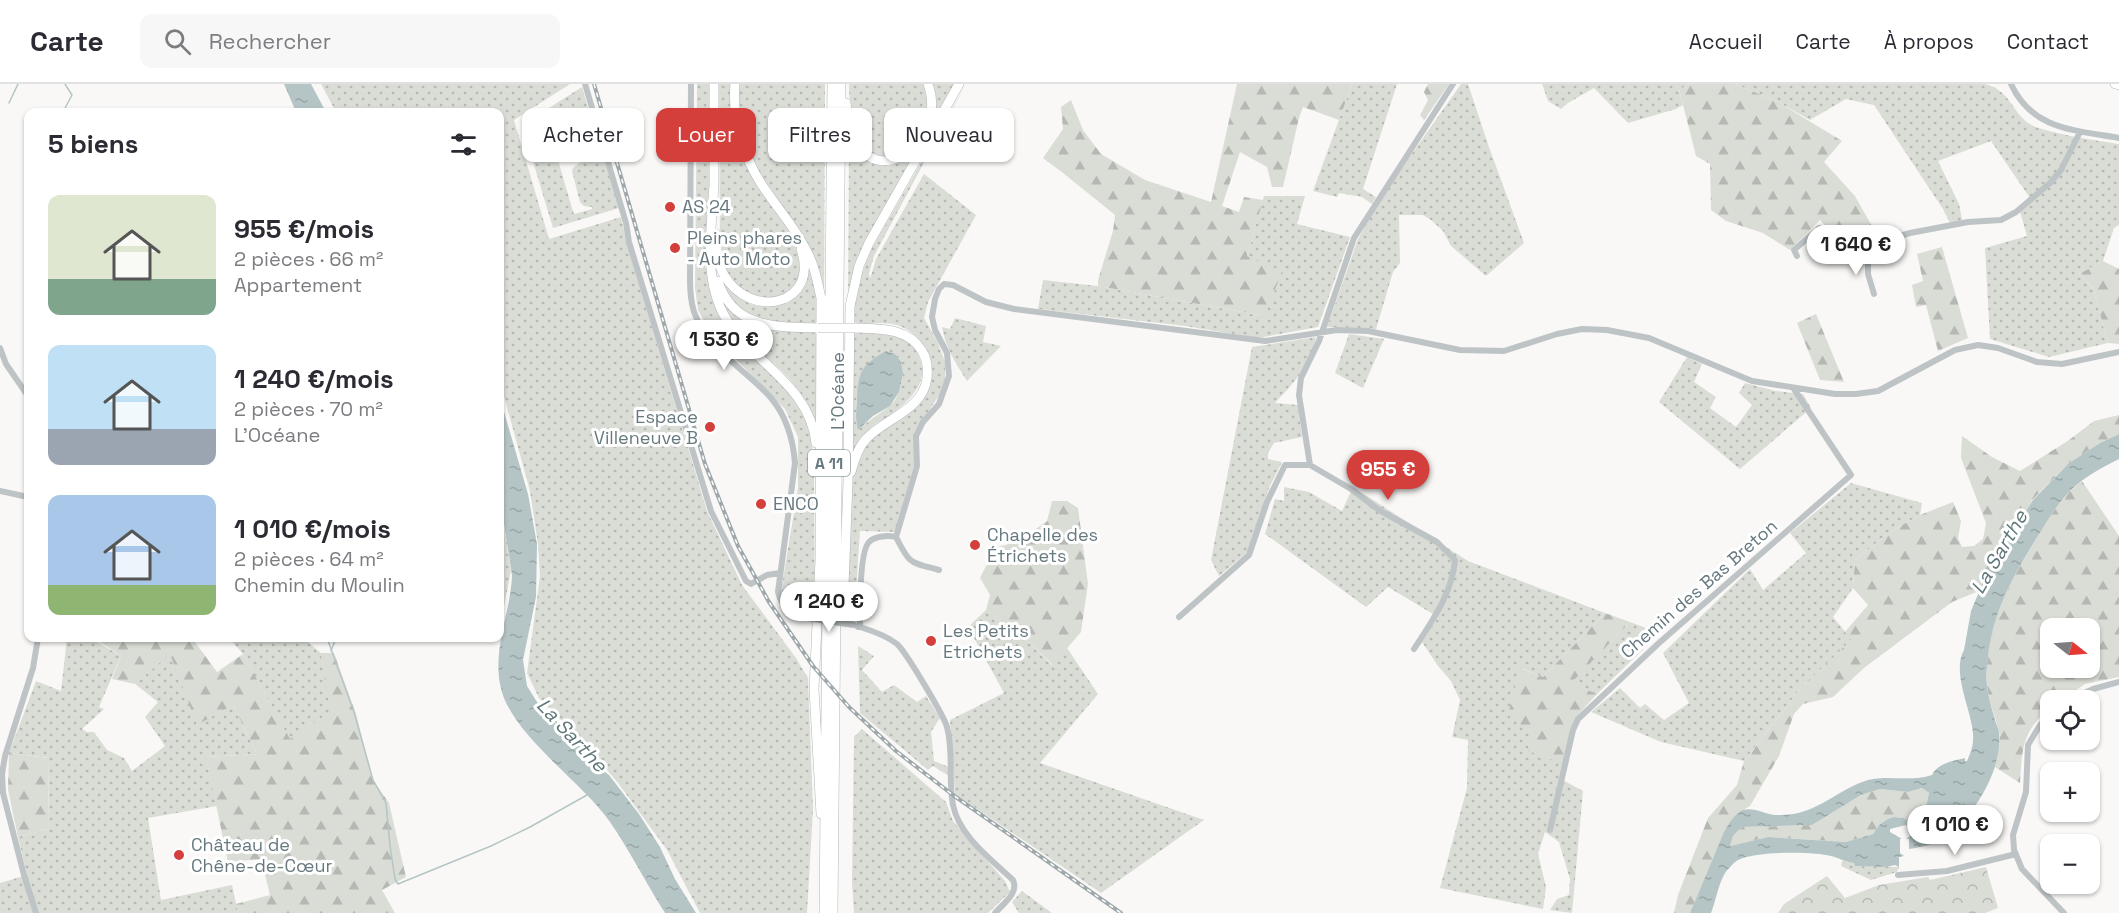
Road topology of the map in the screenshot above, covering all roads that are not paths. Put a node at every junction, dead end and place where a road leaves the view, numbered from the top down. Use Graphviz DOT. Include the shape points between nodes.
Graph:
graph roads {
  1 [pos="585,84"];
  2 [pos="691,84"];
  3 [pos="714,84"];
  4 [pos="735,84"];
  5 [pos="832,84"];
  6 [pos="843,84"];
  7 [pos="928,84"];
  8 [pos="959,84"];
  9 [pos="1453,84"];
  10 [pos="2012,87"];
  11 [pos="2080,132"];
  12 [pos="2119,138"];
  13 [pos="714,184"];
  14 [pos="787,218"];
  15 [pos="1868,255"];
  16 [pos="1797,256"];
  17 [pos="1874,294"];
  18 [pos="1322,333"];
  19 [pos="0,348"];
  20 [pos="2119,352"];
  21 [pos="1794,389"];
  22 [pos="24,390"];
  23 [pos="1310,465"];
  24 [pos="848,482"];
  25 [pos="0,491"];
  26 [pos="24,496"];
  27 [pos="820,510"];
  28 [pos="896,537"];
  29 [pos="939,570"];
  30 [pos="780,573"];
  31 [pos="1179,617"];
  32 [pos="857,626"];
  33 [pos="37,642"];
  34 [pos="836,645"];
  35 [pos="1414,649"];
  36 [pos="2119,682"];
  37 [pos="2091,690"];
  38 [pos="2040,725"];
  39 [pos="1550,830"];
  40 [pos="826,842"];
  41 [pos="2016,854"];
  42 [pos="1898,875"];
  43 [pos="36,913"];
  44 [pos="824,913"];
  45 [pos="832,913"];
  46 [pos="995,913"];
  47 [pos="2064,913"];
  1 -- 30 [label="street" via="711,511 746,581"];
  2 -- 30 [label="street" via="691,297 707,336 770,397 790,435 795,463"];
  3 -- 13 [label="highway"];
  4 -- 14 [label="highway" via="735,115 745,152 763,186"];
  5 -- 40 [label="highway, L’Océane / A 11"];
  6 -- 7 [label="highway" via="855,142 870,157 885,161 906,153 922,134 931,111"];
  6 -- 34 [label="highway, L’Océane / A 11"];
  8 -- 24 [label="highway" via="869,243 857,273 850,306"];
  9 -- 18 [label="street" via="1360,227"];
  10 -- 11 [label="street" via="2032,113 2049,123"];
  11 -- 12 [label="street"];
  11 -- 15 [label="street" via="2061,170 2009,216 1910,233 1886,240"];
  13 -- 14 [label="highway" via="723,274 742,295 755,301 775,302 793,294 803,276 805,262"];
  13 -- 24 [label="highway, bridge" via="714,267 728,303 741,315 765,325 887,329 906,335 925,356 928,374 922,393 911,406 865,440"];
  13 -- 27 [label="highway" via="710,259 713,288 737,336 786,381 809,415 815,440"];
  14 -- 27 [label="highway" via="811,259 821,298"];
  15 -- 16 [label="street" via="1819,228 1794,250"];
  15 -- 17 [label="street"];
  18 -- 21 [label="street" via="1368,331 1460,350 1504,351 1582,329 1615,331 1649,338 1752,381"];
  18 -- 23 [label="street" via="1299,386"];
  18 -- 28 [label="street" via="1264,340 1199,334 1007,308 944,284 934,299 932,317 947,353 949,376 939,404 916,436 917,466"];
  19 -- 22 [label="street"];
  20 -- 21 [label="street" via="2062,364 2037,363 1978,345 1955,350 1878,391 1835,394"];
  21 -- 39 [label="street, Chemin des Bas Breton" via="1851,475 1578,719"];
  23 -- 31 [label="street" via="1285,465 1249,555"];
  23 -- 35 [label="street" via="1378,510 1437,542 1455,560 1445,598"];
  24 -- 34 [label="highway" via="842,634"];
  25 -- 26 [label="street"];
  27 -- 40 [label="highway" via="814,689 822,832"];
  28 -- 29 [label="street" via="914,564"];
  28 -- 32 [label="street" via="877,538 868,543 862,555"];
  30 -- 32 [label="street, bridge" via="780,600 792,613"];
  32 -- 46 [label="street" via="898,645 947,725 956,814 983,852 1016,886"];
  33 -- 43 [label="street" via="2,774 6,803"];
  34 -- 45 [label="highway, L’Océane / A 11"];
  36 -- 37 [label="street"];
  38 -- 41 [label="street" via="2028,745 2026,792 2013,835"];
  40 -- 44 [label="highway, L’Océane / A 11"];
  41 -- 42 [label="street" via="1947,871"];
  41 -- 47 [label="street" via="2022,869"];
}
